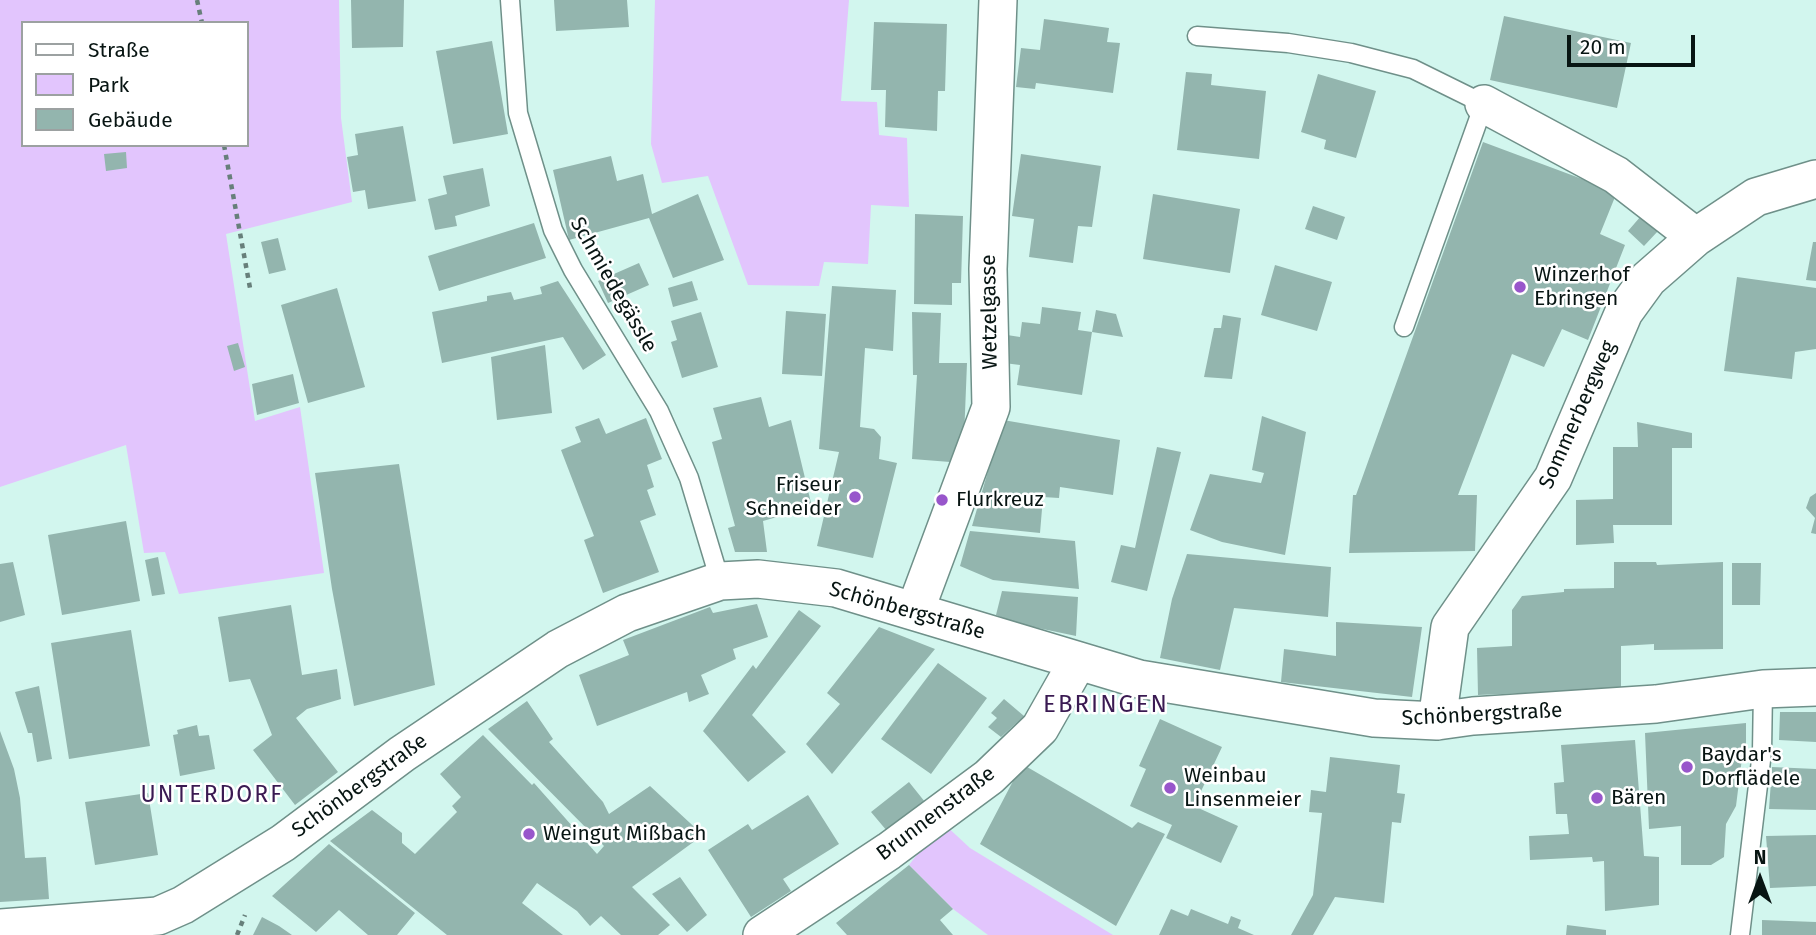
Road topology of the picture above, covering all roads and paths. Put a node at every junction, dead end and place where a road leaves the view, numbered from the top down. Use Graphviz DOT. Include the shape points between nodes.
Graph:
graph roads {
  1 [pos="197,0"];
  2 [pos="510,0"];
  3 [pos="998,0"];
  4 [pos="202,21"];
  5 [pos="1196,36"];
  6 [pos="1484,104"];
  7 [pos="224,147"];
  8 [pos="1816,178"];
  9 [pos="1696,237"];
  10 [pos="250,288"];
  11 [pos="1404,327"];
  12 [pos="720,582"];
  13 [pos="915,611"];
  14 [pos="1078,661"];
  15 [pos="1816,687"];
  16 [pos="1763,689"];
  17 [pos="1437,721"];
  18 [pos="159,926"];
  19 [pos="0,928"];
  20 [pos="762,935"];
  21 [pos="1740,935"];
  1 -- 4 [label="path"];
  2 -- 12 [label="lane, Schmiedegässle" via="518,113 553,230 659,411 689,478"];
  3 -- 13 [label="street, Wetzelgasse" via="988,269 991,407"];
  5 -- 6 [label="lane" via="1351,52 1413,69"];
  6 -- 9 [label="street" via="1616,175"];
  6 -- 11 [label="lane"];
  7 -- 10 [label="path"];
  8 -- 9 [label="street, Sommerbergweg" via="1756,197"];
  9 -- 17 [label="street, Sommerbergweg" via="1648,279 1624,312 1553,478 1450,627"];
  12 -- 13 [label="street, Schönbergstraße" via="758,579 836,588"];
  12 -- 18 [label="street, Schönbergstraße" via="627,612 558,649 402,754 283,843 183,905"];
  13 -- 14 [label="street, Schönbergstraße"];
  14 -- 17 [label="street, Schönbergstraße" via="1139,679 1285,706"];
  14 -- 20 [label="street, Brunnenstraße" via="1040,728 989,777 889,851"];
  15 -- 16 [label="street, Schönbergstraße"];
  16 -- 17 [label="street, Schönbergstraße" via="1656,704"];
  16 -- 21 [label="lane" via="1762,752"];
  18 -- 19 [label="street, Schönbergstraße"];
}
